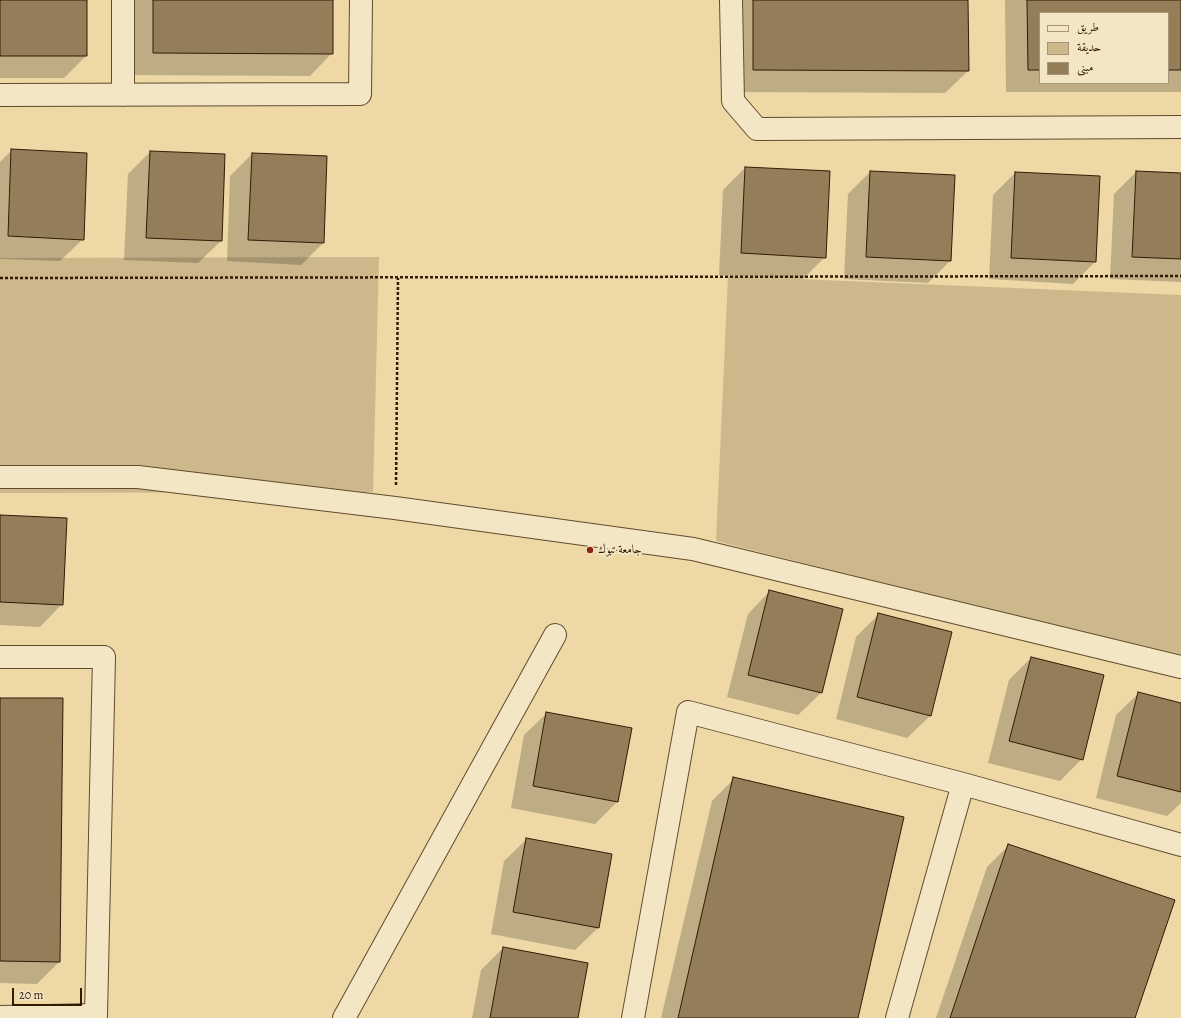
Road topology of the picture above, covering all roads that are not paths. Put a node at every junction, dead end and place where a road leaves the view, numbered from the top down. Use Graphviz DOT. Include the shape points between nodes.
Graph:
graph roads {
  1 [pos="123,0"];
  2 [pos="361,0"];
  3 [pos="731,0"];
  4 [pos="123,94"];
  5 [pos="0,95"];
  6 [pos="1181,127"];
  7 [pos="0,477"];
  8 [pos="555,635"];
  9 [pos="0,657"];
  10 [pos="1181,667"];
  11 [pos="962,784"];
  12 [pos="1181,845"];
  13 [pos="0,1017"];
  14 [pos="344,1018"];
  15 [pos="633,1018"];
  16 [pos="897,1018"];
  1 -- 4 [label="street"];
  2 -- 4 [label="street" via="360,94"];
  3 -- 6 [label="street" via="733,101 757,129"];
  4 -- 5 [label="street"];
  7 -- 10 [label="street" via="138,477 693,548"];
  8 -- 14 [label="street"];
  9 -- 13 [label="street" via="104,657 96,1014"];
  11 -- 12 [label="street"];
  11 -- 15 [label="street" via="688,712"];
  11 -- 16 [label="street"];
}
